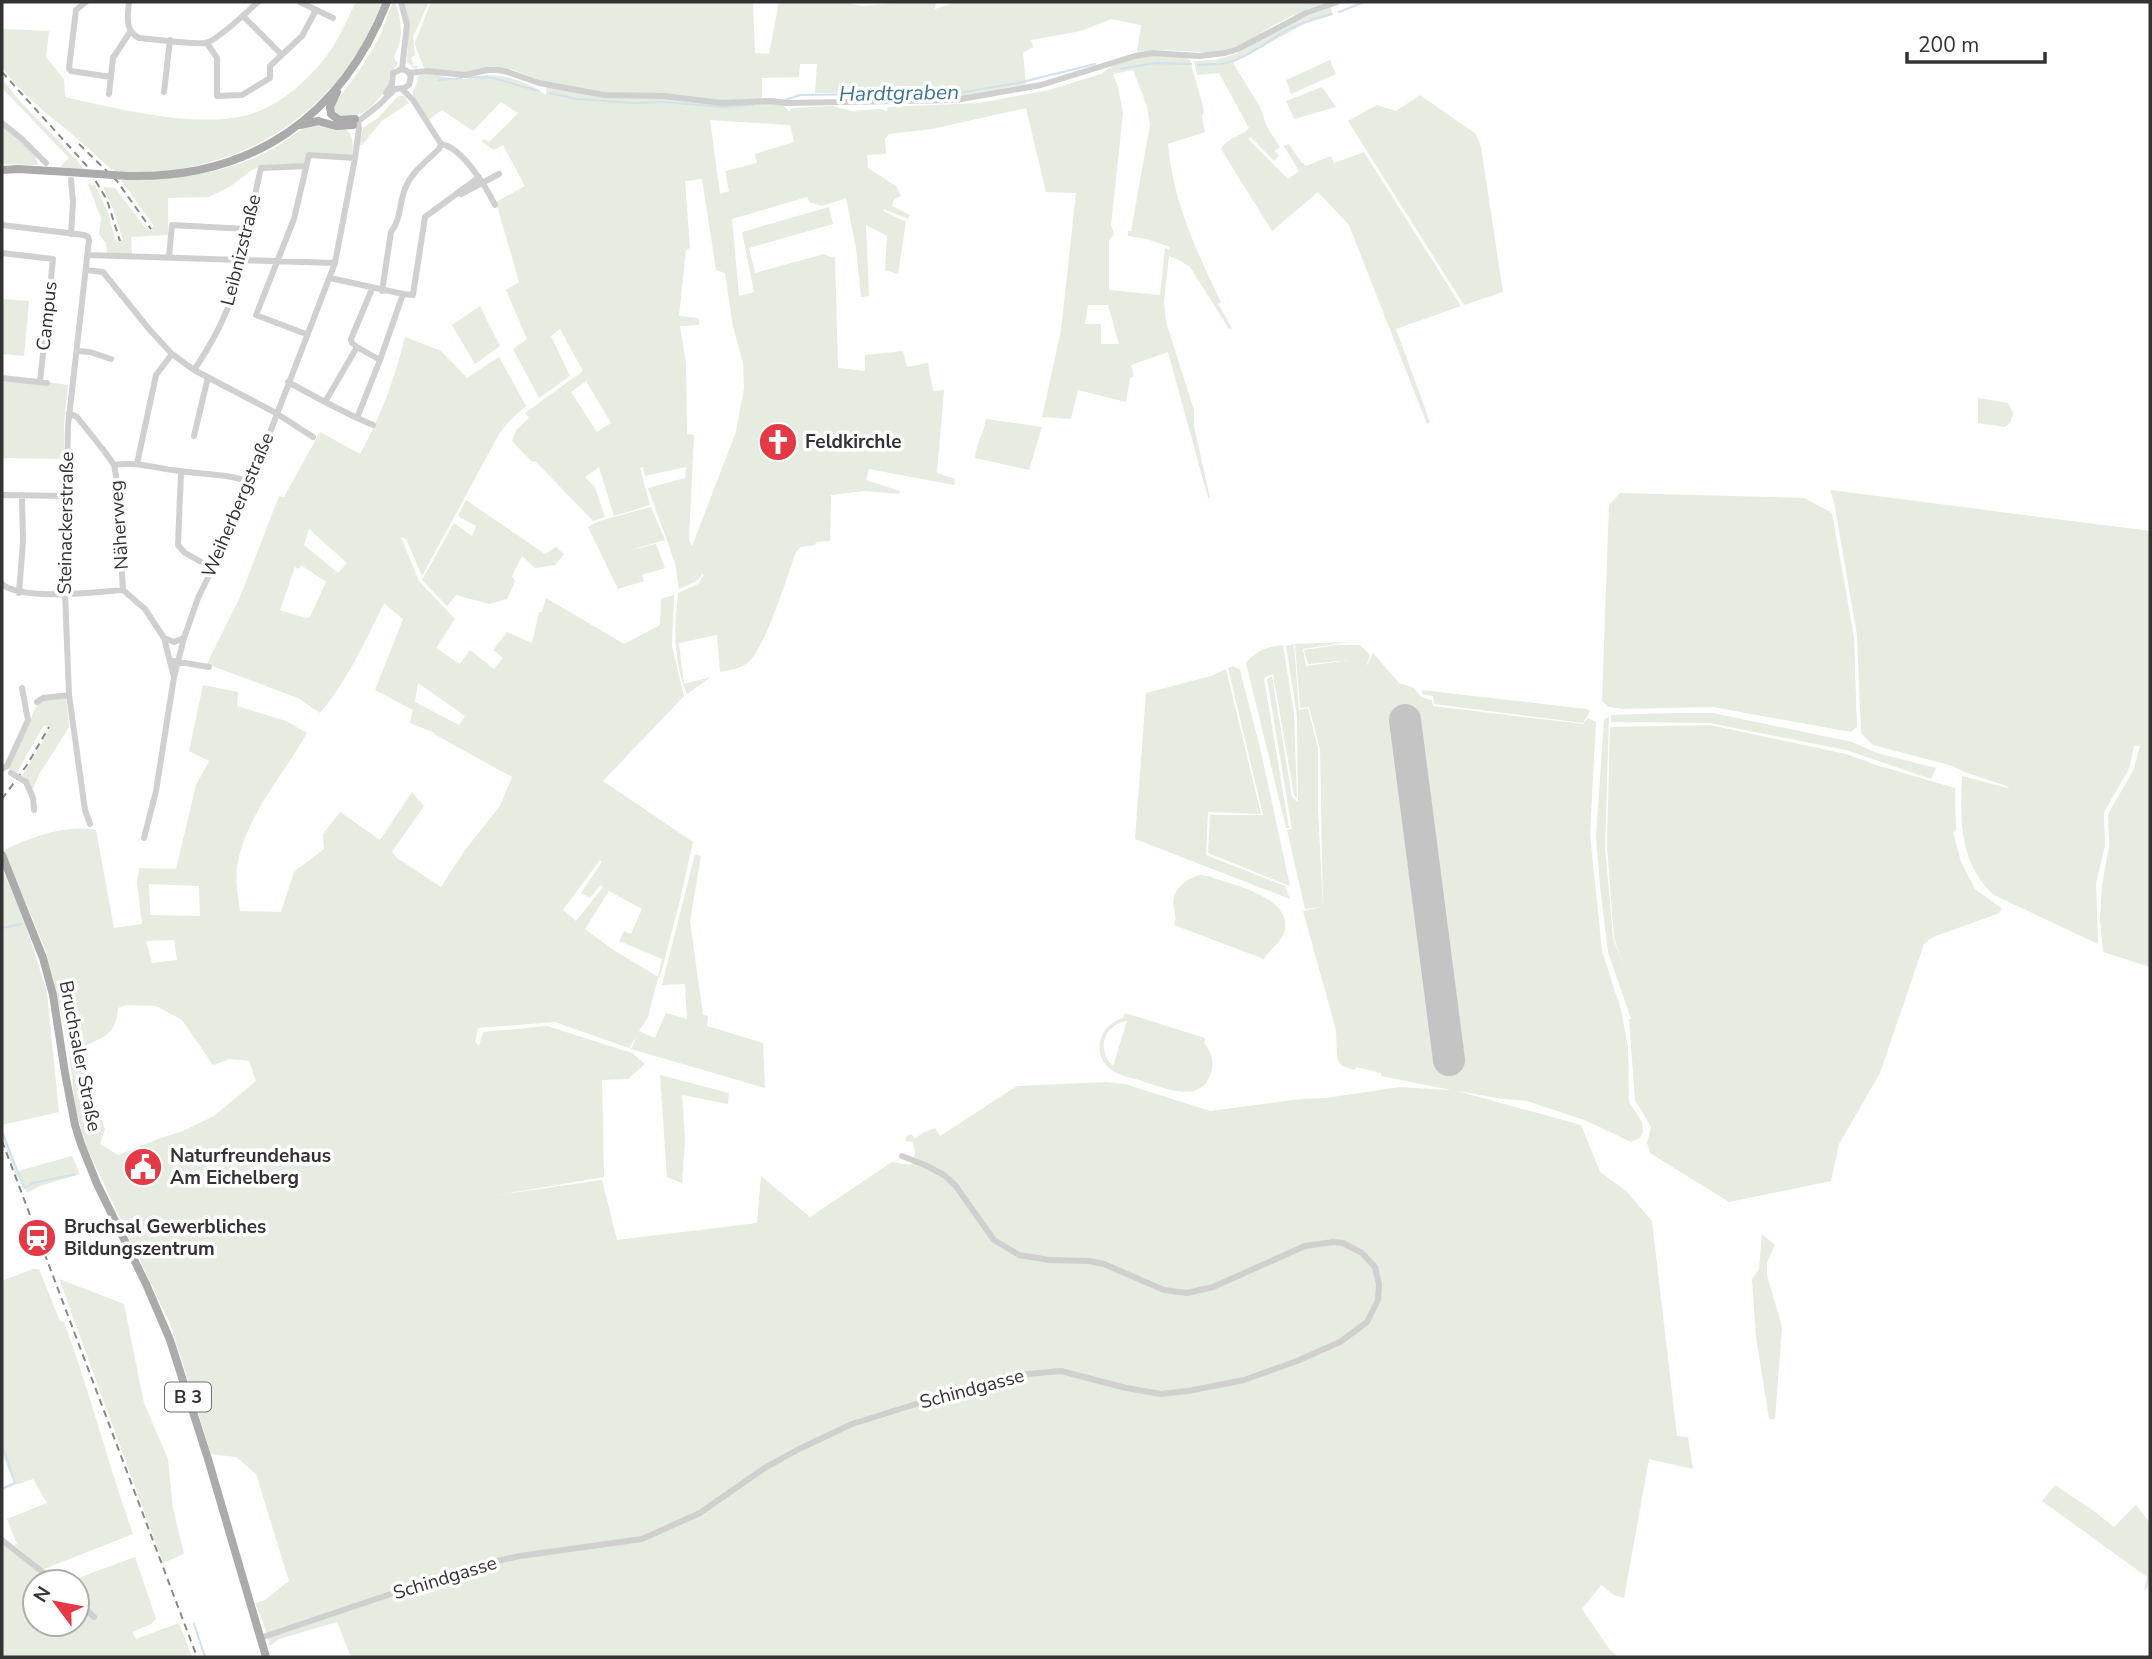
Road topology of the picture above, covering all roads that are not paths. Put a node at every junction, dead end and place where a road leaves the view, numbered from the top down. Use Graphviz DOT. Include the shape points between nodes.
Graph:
graph roads {
  1 [pos="86,2"];
  2 [pos="129,2"];
  3 [pos="258,2"];
  4 [pos="300,2"];
  5 [pos="387,2"];
  6 [pos="401,2"];
  7 [pos="1337,2"];
  8 [pos="316,10"];
  9 [pos="243,16"];
  10 [pos="333,18"];
  11 [pos="130,32"];
  12 [pos="170,40"];
  13 [pos="207,43"];
  14 [pos="282,55"];
  15 [pos="402,69"];
  16 [pos="111,77"];
  17 [pos="405,82"];
  18 [pos="340,86"];
  19 [pos="164,92"];
  20 [pos="110,94"];
  21 [pos="357,121"];
  22 [pos="2,123"];
  23 [pos="298,126"];
  24 [pos="441,144"];
  25 [pos="355,158"];
  26 [pos="46,163"];
  27 [pos="306,166"];
  28 [pos="2,170"];
  29 [pos="499,174"];
  30 [pos="69,176"];
  31 [pos="480,181"];
  32 [pos="495,205"];
  33 [pos="2,225"];
  34 [pos="247,229"];
  35 [pos="71,234"];
  36 [pos="2,253"];
  37 [pos="88,255"];
  38 [pos="101,256"];
  39 [pos="169,257"];
  40 [pos="242,261"];
  41 [pos="278,261"];
  42 [pos="335,263"];
  43 [pos="86,270"];
  44 [pos="103,272"];
  45 [pos="330,278"];
  46 [pos="372,289"];
  47 [pos="382,291"];
  48 [pos="403,294"];
  49 [pos="306,334"];
  50 [pos="357,347"];
  51 [pos="77,351"];
  52 [pos="172,354"];
  53 [pos="111,359"];
  54 [pos="380,360"];
  55 [pos="194,370"];
  56 [pos="208,377"];
  57 [pos="2,378"];
  58 [pos="288,382"];
  59 [pos="325,402"];
  60 [pos="69,413"];
  61 [pos="276,413"];
  62 [pos="357,418"];
  63 [pos="373,425"];
  64 [pos="194,436"];
  65 [pos="313,437"];
  66 [pos="137,464"];
  67 [pos="114,465"];
  68 [pos="181,472"];
  69 [pos="251,482"];
  70 [pos="2,495"];
  71 [pos="22,495"];
  72 [pos="68,496"];
  73 [pos="212,568"];
  74 [pos="2,584"];
  75 [pos="123,590"];
  76 [pos="19,593"];
  77 [pos="65,593"];
  78 [pos="164,638"];
  79 [pos="184,638"];
  80 [pos="169,661"];
  81 [pos="177,662"];
  82 [pos="209,667"];
  83 [pos="174,677"];
  84 [pos="22,688"];
  85 [pos="69,695"];
  86 [pos="37,702"];
  87 [pos="5,770"];
  88 [pos="34,810"];
  89 [pos="90,824"];
  90 [pos="144,838"];
  91 [pos="2,855"];
  92 [pos="902,1156"];
  93 [pos="2,1540"];
  94 [pos="37,1568"];
  95 [pos="91,1614"];
  96 [pos="94,1617"];
  97 [pos="260,1637"];
  98 [pos="266,1657"];
  1 -- 16 [label="street" via="76,10 69,68"];
  2 -- 11 [label="street"];
  3 -- 9 [label="street"];
  4 -- 8 [label="street"];
  5 -- 18 [label="main road" via="371,38"];
  6 -- 15 [label="street" via="407,25"];
  7 -- 17 [label="street" via="1225,53 1152,53 1041,85 957,100 722,103 604,95 498,70 466,75 427,71"];
  8 -- 10 [label="street"];
  8 -- 14 [label="street" via="302,36"];
  9 -- 13 [label="street"];
  9 -- 14 [label="street"];
  11 -- 12 [label="street" via="139,38"];
  11 -- 16 [label="street" via="113,58"];
  12 -- 13 [label="street"];
  12 -- 19 [label="street"];
  13 -- 14 [label="street" via="217,58 217,96 242,95 270,78 270,66"];
  15 -- 17 [label="street"];
  15 -- 17 [label="street" via="393,73"];
  16 -- 20 [label="street"];
  17 -- 21 [label="street"];
  17 -- 24 [label="street"];
  18 -- 21 [label="main road" via="331,114 339,120"];
  18 -- 23 [label="main road"];
  21 -- 23 [label="main road"];
  21 -- 25 [label="street, Weiherbergstraße"];
  22 -- 26 [label="street"];
  23 -- 30 [label="main road, bridge" via="228,162 175,174"];
  24 -- 31 [label="street" via="449,145"];
  24 -- 47 [label="street" via="405,188 391,232"];
  25 -- 27 [label="street" via="309,155"];
  25 -- 42 [label="street, Weiherbergstraße"];
  27 -- 34 [label="street, Leibnizstraße" via="261,168"];
  27 -- 41 [label="street"];
  28 -- 30 [label="main road"];
  29 -- 31 [label="street"];
  30 -- 35 [label="street"];
  31 -- 32 [label="street"];
  31 -- 48 [label="street" via="425,217 412,295"];
  33 -- 35 [label="street"];
  34 -- 39 [label="street" via="172,225"];
  34 -- 40 [label="street, Leibnizstraße"];
  35 -- 37 [label="street, Steinackerstraße" via="89,240"];
  36 -- 57 [label="street, Campus" via="53,259 43,383"];
  37 -- 38 [label="street"];
  37 -- 43 [label="street, Steinackerstraße"];
  38 -- 39 [label="street"];
  38 -- 44 [label="street"];
  39 -- 40 [label="street"];
  40 -- 41 [label="street"];
  40 -- 55 [label="street, Leibnizstraße" via="221,323"];
  41 -- 42 [label="street"];
  41 -- 49 [label="street" via="256,314"];
  42 -- 45 [label="street, Weiherbergstraße"];
  43 -- 44 [label="street"];
  43 -- 51 [label="street, Steinackerstraße"];
  44 -- 52 [label="street"];
  45 -- 46 [label="street"];
  45 -- 49 [label="street, Weiherbergstraße"];
  46 -- 47 [label="street"];
  46 -- 50 [label="street" via="351,340"];
  47 -- 48 [label="street"];
  48 -- 54 [label="street"];
  49 -- 58 [label="street, Weiherbergstraße"];
  50 -- 54 [label="street"];
  50 -- 59 [label="street"];
  51 -- 53 [label="street"];
  51 -- 60 [label="street, Steinackerstraße"];
  52 -- 55 [label="street"];
  52 -- 66 [label="street" via="156,375"];
  54 -- 62 [label="street"];
  55 -- 56 [label="street"];
  56 -- 61 [label="street"];
  56 -- 64 [label="street"];
  58 -- 59 [label="street"];
  58 -- 61 [label="street, Weiherbergstraße"];
  59 -- 62 [label="street"];
  60 -- 67 [label="street, Näherweg"];
  60 -- 72 [label="street, Steinackerstraße"];
  61 -- 65 [label="street"];
  61 -- 69 [label="street, Weiherbergstraße"];
  62 -- 63 [label="street"];
  66 -- 67 [label="street"];
  66 -- 68 [label="street"];
  67 -- 75 [label="street, Näherweg"];
  68 -- 69 [label="street" via="228,475"];
  68 -- 73 [label="street" via="178,545"];
  69 -- 73 [label="street, Weiherbergstraße"];
  70 -- 71 [label="street"];
  71 -- 72 [label="street"];
  71 -- 76 [label="street"];
  72 -- 77 [label="street, Steinackerstraße"];
  73 -- 79 [label="street, Weiherbergstraße"];
  74 -- 76 [label="street"];
  75 -- 77 [label="street"];
  75 -- 78 [label="street, Näherweg" via="145,610"];
  76 -- 77 [label="street"];
  77 -- 85 [label="street, Steinackerstraße"];
  78 -- 79 [label="street" via="174,642"];
  78 -- 80 [label="street, Näherweg"];
  79 -- 81 [label="street, Weiherbergstraße"];
  80 -- 81 [label="street"];
  80 -- 83 [label="street, Näherweg"];
  81 -- 82 [label="street"];
  81 -- 83 [label="street, Weiherbergstraße"];
  83 -- 90 [label="street, Näherweg"];
  84 -- 87 [label="street" via="28,720"];
  85 -- 86 [label="street"];
  85 -- 89 [label="street, Steinackerstraße"];
  87 -- 88 [label="street, bridge" via="26,782"];
  91 -- 97 [label="main road, Bruchsaler Straße / B 3" via="43,958 81,1144 170,1340"];
  92 -- 97 [label="street, Schindgasse" via="956,1185 994,1240 1018,1255 1104,1264 1164,1290 1187,1293 1213,1287 1306,1246 1333,1242 1362,1253 1375,1267 1378,1300 1367,1322 1347,1338 1244,1380 1161,1394 1061,1371 1006,1376 852,1424 763,1469 700,1513 642,1539 474,1566"];
  93 -- 94 [label="street"];
  95 -- 96 [label="street"];
  97 -- 98 [label="main road, Bruchsaler Straße / B 3"];
}
